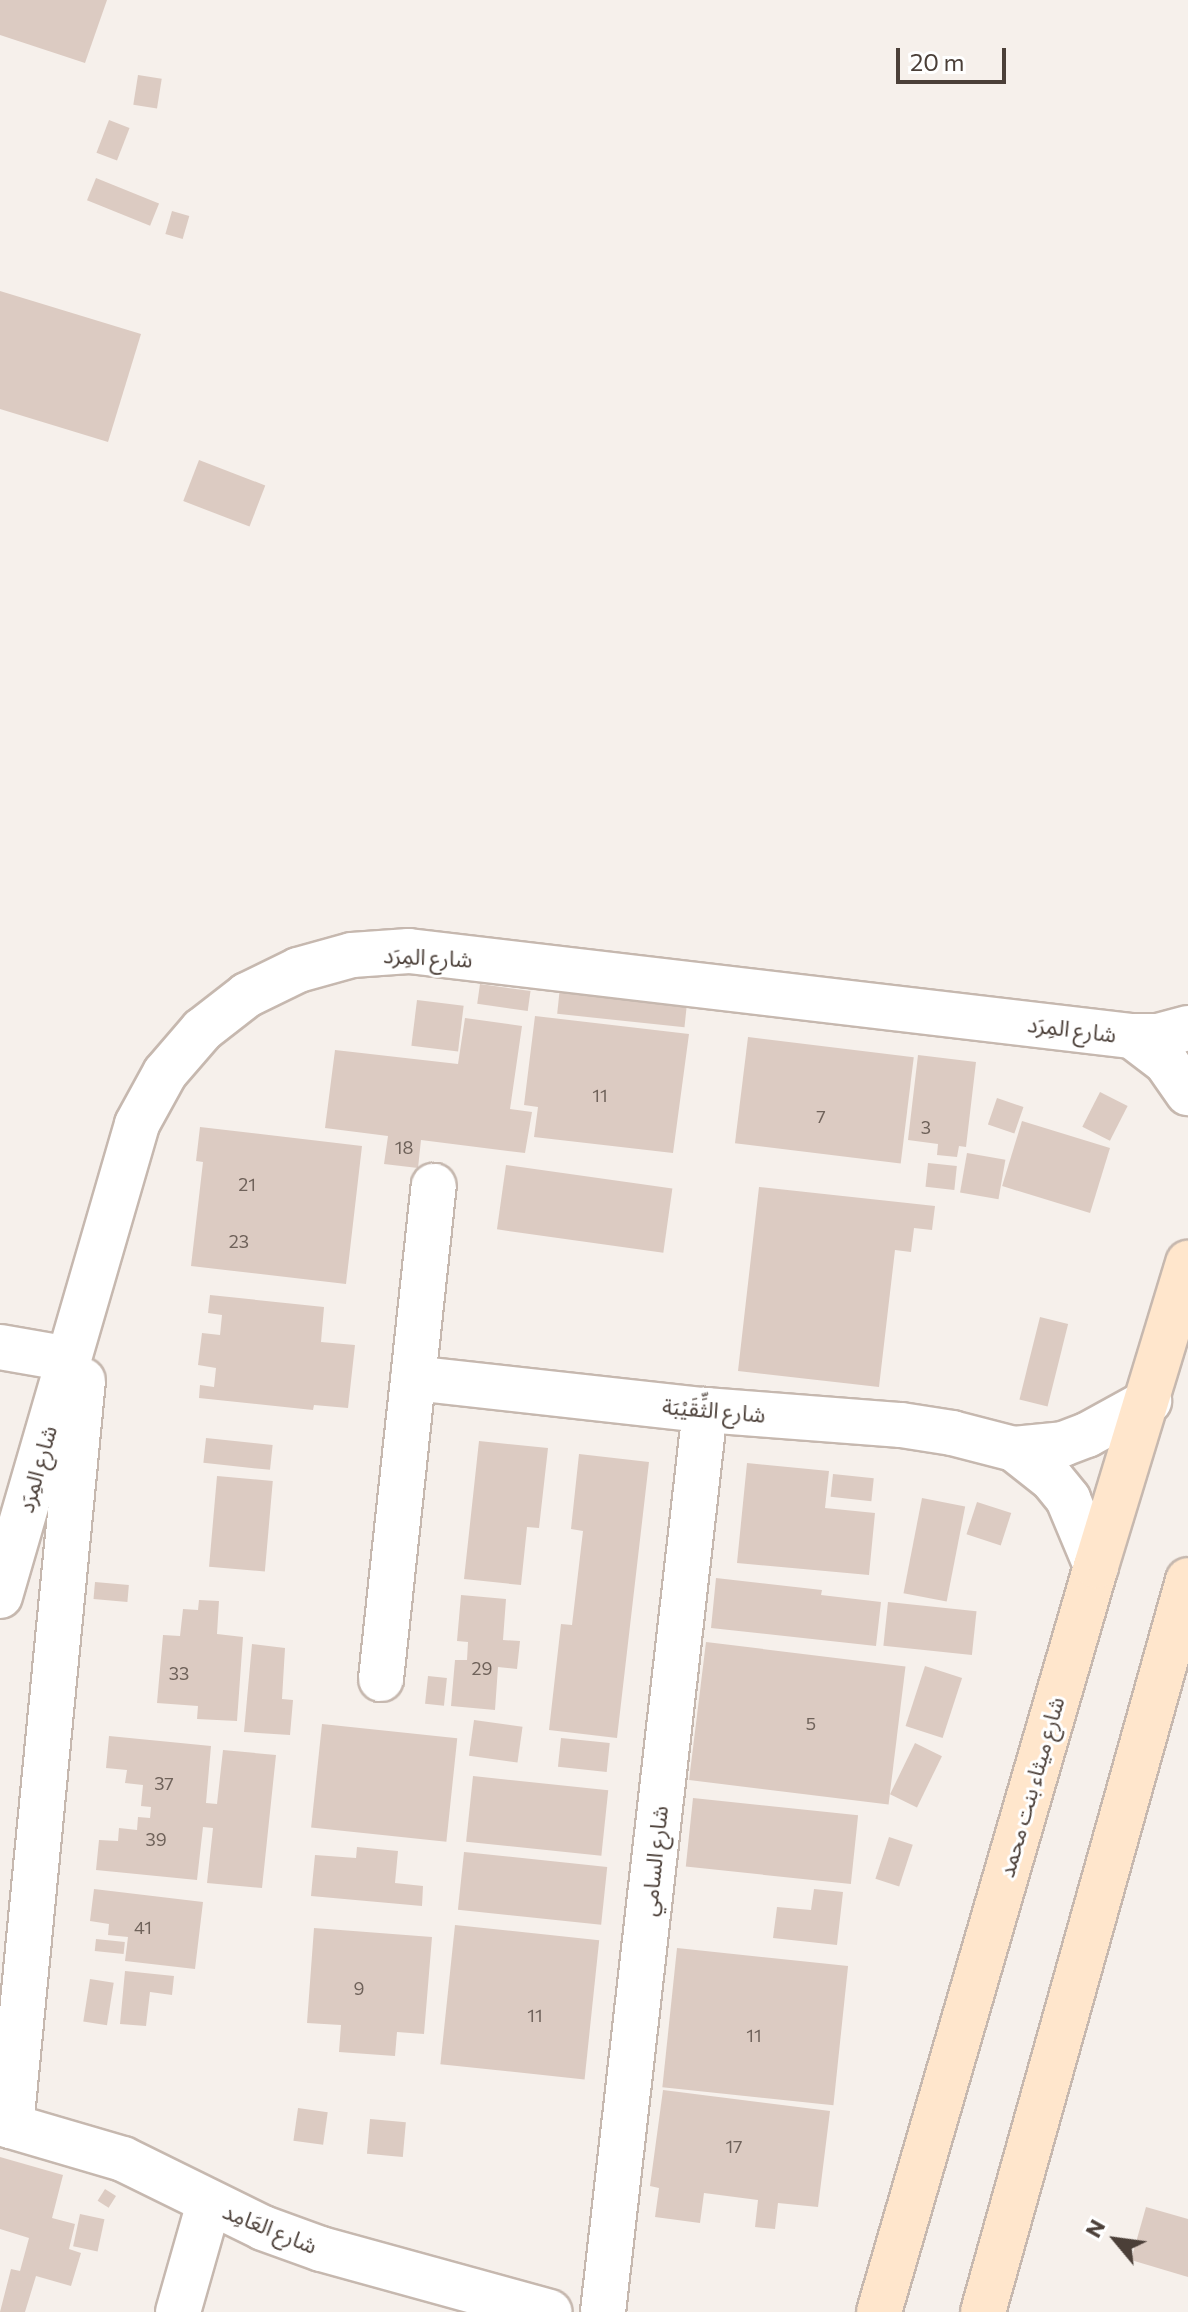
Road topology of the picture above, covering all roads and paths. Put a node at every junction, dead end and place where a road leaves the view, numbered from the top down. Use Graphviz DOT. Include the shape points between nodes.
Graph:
graph roads {
  1 [pos="1188,1028"];
  2 [pos="1132,1036"];
  3 [pos="1188,1093"];
  4 [pos="434,1186"];
  5 [pos="1188,1263"];
  6 [pos="94,1267"];
  7 [pos="0,1347"];
  8 [pos="69,1359"];
  9 [pos="413,1378"];
  10 [pos="1149,1401"];
  11 [pos="705,1410"];
  12 [pos="1014,1449"];
  13 [pos="1096,1566"];
  14 [pos="1188,1580"];
  15 [pos="0,1596"];
  16 [pos="381,1679"];
  17 [pos="6,2124"];
  18 [pos="209,2203"];
  19 [pos="425,2296"];
  20 [pos="178,2312"];
  21 [pos="549,2312"];
  22 [pos="603,2312"];
  23 [pos="879,2312"];
  24 [pos="983,2312"];
  1 -- 2 [label="street, شارع المِرَد"];
  2 -- 3 [label="street, شارع المِرَد" via="1166,1062"];
  2 -- 6 [label="street, شارع المِرَد" via="409,951 352,955 298,970 247,995 202,1030 165,1073 137,1124"];
  4 -- 9 [label="street"];
  5 -- 10 [label="main road, شارع ميثاء بنت محمد"];
  6 -- 8 [label="street, شارع المِرَد"];
  6 -- 17 [label="street"];
  7 -- 8 [label="street"];
  8 -- 15 [label="street, شارع المِرَد"];
  9 -- 11 [label="street, شارع الثِّقَيْبَة"];
  9 -- 16 [label="street"];
  10 -- 12 [label="street, شارع الثِّقَيْبَة" via="1063,1444"];
  10 -- 13 [label="main road, شارع ميثاء بنت محمد"];
  11 -- 12 [label="street, شارع الثِّقَيْبَة" via="901,1425"];
  11 -- 22 [label="street, شارع السامي"];
  12 -- 13 [label="street, شارع الثِّقَيْبَة" via="1068,1499"];
  13 -- 23 [label="main road, شارع ميثاء بنت محمد"];
  14 -- 24 [label="main road"];
  17 -- 18 [label="street, شارع العَامِد" via="123,2159"];
  18 -- 19 [label="street, شارع العَامِد"];
  18 -- 20 [label="street"];
  19 -- 21 [label="street, شارع العَامِد"];
}
